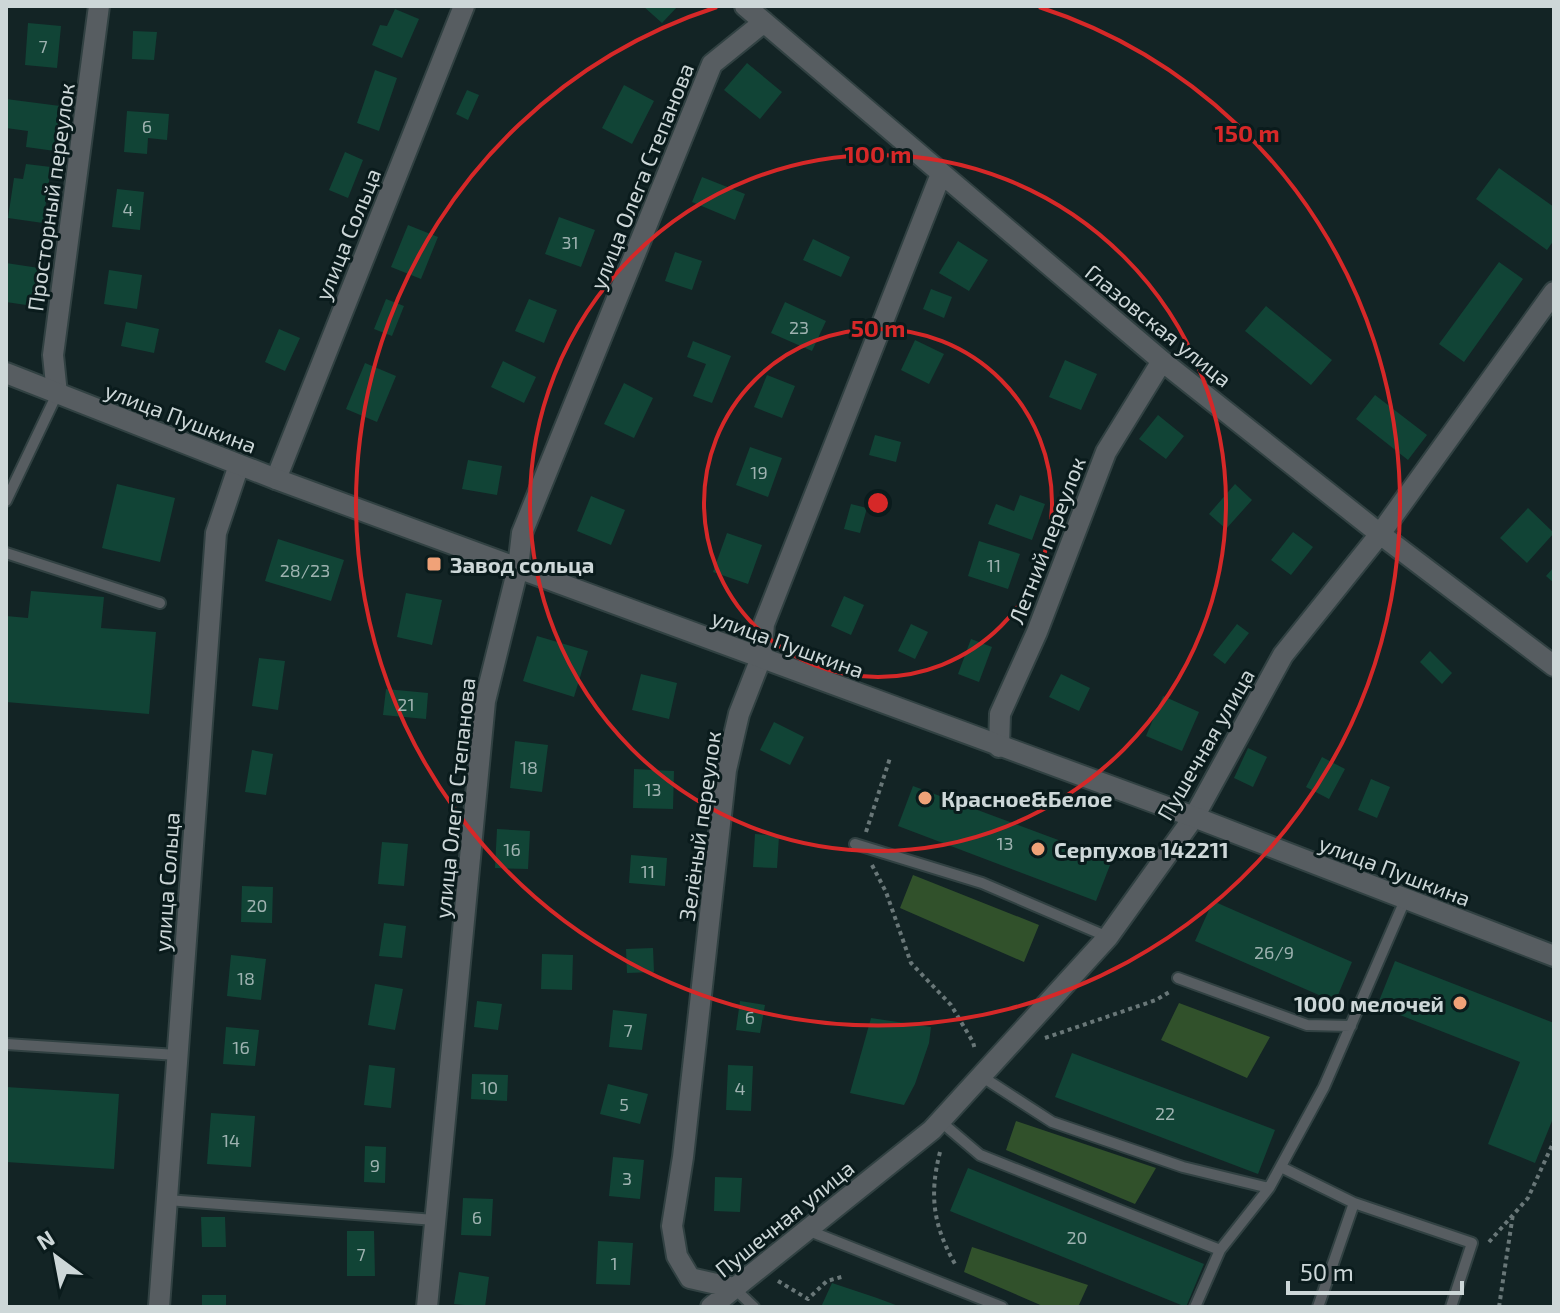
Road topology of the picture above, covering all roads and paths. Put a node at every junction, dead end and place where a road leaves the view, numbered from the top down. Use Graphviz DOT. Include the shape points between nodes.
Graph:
graph roads {
  1 [pos="99,6"];
  2 [pos="464,6"];
  3 [pos="745,6"];
  4 [pos="764,22"];
  5 [pos="941,174"];
  6 [pos="1554,292"];
  7 [pos="1162,361"];
  8 [pos="6,373"];
  9 [pos="57,394"];
  10 [pos="239,465"];
  11 [pos="276,479"];
  12 [pos="6,501"];
  13 [pos="1380,534"];
  14 [pos="6,553"];
  15 [pos="518,568"];
  16 [pos="160,603"];
  17 [pos="761,658"];
  18 [pos="1554,666"];
  19 [pos="999,747"];
  20 [pos="890,758"];
  21 [pos="1194,817"];
  22 [pos="858,844"];
  23 [pos="1405,900"];
  24 [pos="1108,937"];
  25 [pos="1554,956"];
  26 [pos="1182,980"];
  27 [pos="1351,1034"];
  28 [pos="1044,1039"];
  29 [pos="6,1044"];
  30 [pos="177,1055"];
  31 [pos="981,1076"];
  32 [pos="940,1121"];
  33 [pos="1554,1141"];
  34 [pos="941,1148"];
  35 [pos="1281,1167"];
  36 [pos="1269,1188"];
  37 [pos="167,1200"];
  38 [pos="1354,1203"];
  39 [pos="1513,1212"];
  40 [pos="435,1220"];
  41 [pos="807,1230"];
  42 [pos="1487,1245"];
  43 [pos="1220,1250"];
  44 [pos="955,1264"];
  45 [pos="845,1276"];
  46 [pos="776,1280"];
  47 [pos="734,1288"];
  48 [pos="159,1307"];
  49 [pos="427,1307"];
  50 [pos="711,1307"];
  51 [pos="754,1307"];
  52 [pos="1002,1307"];
  53 [pos="1195,1307"];
  54 [pos="1318,1307"];
  55 [pos="1451,1307"];
  56 [pos="1499,1307"];
  1 -- 9 [label="street, Просторный переулок" via="53,355"];
  2 -- 11 [label="street, улица Сольца"];
  3 -- 4 [label="street, Глазовская улица"];
  4 -- 5 [label="street, Глазовская улица"];
  4 -- 15 [label="street, улица Олега Степанова" via="712,64 522,533"];
  5 -- 7 [label="street, Глазовская улица"];
  5 -- 17 [label="street, Зелёный переулок" via="764,624"];
  6 -- 13 [label="street, Пушечная улица"];
  7 -- 13 [label="street, Глазовская улица"];
  7 -- 19 [label="street, Летний переулок" via="1106,452 1000,714"];
  8 -- 9 [label="street, улица Пушкина"];
  9 -- 10 [label="street, улица Пушкина"];
  9 -- 12 [label="lane"];
  10 -- 11 [label="street, улица Пушкина"];
  10 -- 30 [label="street, улица Сольца" via="216,533"];
  11 -- 15 [label="street, улица Пушкина"];
  13 -- 18 [label="street, Глазовская улица"];
  13 -- 21 [label="street, Пушечная улица" via="1283,655"];
  14 -- 16 [label="lane"];
  15 -- 17 [label="street, улица Пушкина"];
  15 -- 40 [label="street, улица Олега Степанова" via="485,701"];
  17 -- 19 [label="street, улица Пушкина"];
  17 -- 47 [label="street, Зелёный переулок" via="739,714 726,770 672,1226 677,1256 690,1278"];
  19 -- 21 [label="street, улица Пушкина"];
  20 -- 22 [label="path"];
  21 -- 23 [label="street, улица Пушкина"];
  21 -- 24 [label="street, Пушечная улица"];
  22 -- 24 [label="lane" via="982,883"];
  22 -- 31 [label="path" via="886,892 911,963 951,1005 973,1042"];
  23 -- 25 [label="street, улица Пушкина"];
  23 -- 27 [label="lane"];
  24 -- 31 [label="street, Пушечная улица"];
  26 -- 27 [label="lane" via="1307,1025"];
  26 -- 28 [label="path" via="1156,1000"];
  27 -- 35 [label="lane"];
  29 -- 30 [label="lane"];
  30 -- 37 [label="street, улица Сольца"];
  31 -- 32 [label="street, Пушечная улица"];
  31 -- 36 [label="lane" via="1052,1122 1183,1167"];
  32 -- 41 [label="street, Пушечная улица"];
  32 -- 43 [label="lane" via="980,1155"];
  33 -- 39 [label="path" via="1528,1198"];
  34 -- 44 [label="path" via="933,1178 934,1210"];
  35 -- 36 [label="lane"];
  35 -- 38 [label="lane"];
  36 -- 43 [label="lane"];
  37 -- 40 [label="lane"];
  37 -- 48 [label="street, улица Сольца"];
  38 -- 54 [label="lane"];
  38 -- 55 [label="lane" via="1472,1243"];
  39 -- 42 [label="path"];
  39 -- 56 [label="path"];
  40 -- 49 [label="street, улица Олега Степанова"];
  41 -- 47 [label="street, Пушечная улица"];
  41 -- 52 [label="lane"];
  43 -- 53 [label="lane"];
  45 -- 46 [label="path" via="827,1281 808,1299"];
  47 -- 50 [label="street, Пушечная улица"];
  47 -- 51 [label="lane"];
}
